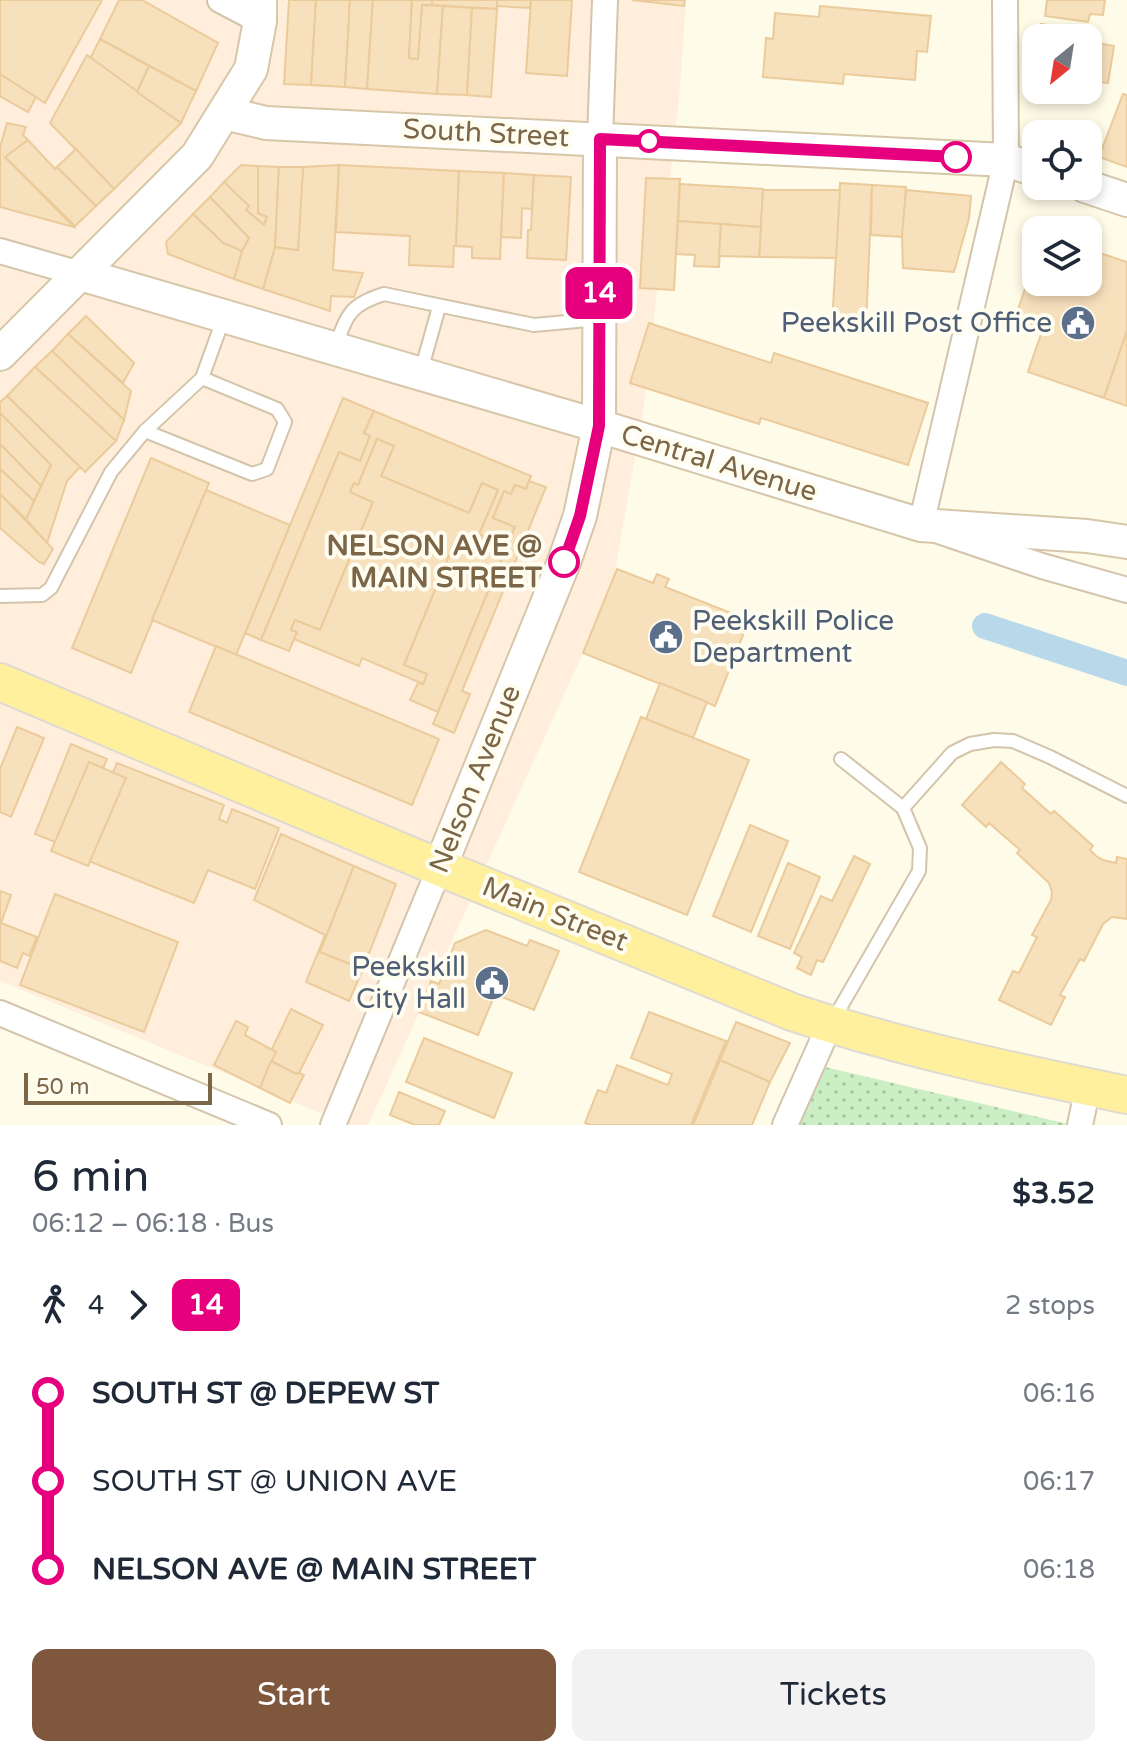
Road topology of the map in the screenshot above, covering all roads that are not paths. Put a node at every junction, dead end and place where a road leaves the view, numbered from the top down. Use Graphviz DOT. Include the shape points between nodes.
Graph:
graph roads {
  1 [pos="220,0"];
  2 [pos="605,0"];
  3 [pos="1005,0"];
  4 [pos="260,10"];
  5 [pos="224,113"];
  6 [pos="600,139"];
  7 [pos="1021,165"];
  8 [pos="1102,192"];
  9 [pos="1127,200"];
  10 [pos="0,251"];
  11 [pos="80,274"];
  12 [pos="439,307"];
  13 [pos="224,317"];
  14 [pos="599,319"];
  15 [pos="334,349"];
  16 [pos="0,354"];
  17 [pos="420,374"];
  18 [pos="202,378"];
  19 [pos="599,426"];
  20 [pos="145,431"];
  21 [pos="921,525"];
  22 [pos="1127,542"];
  23 [pos="1127,590"];
  24 [pos="0,596"];
  25 [pos="0,682"];
  26 [pos="841,759"];
  27 [pos="1127,796"];
  28 [pos="903,808"];
  29 [pos="440,867"];
  30 [pos="0,1013"];
  31 [pos="830,1024"];
  32 [pos="1088,1087"];
  33 [pos="1127,1095"];
  34 [pos="269,1125"];
  35 [pos="333,1125"];
  36 [pos="785,1125"];
  37 [pos="1080,1125"];
  1 -- 4 [label="street"];
  2 -- 6 [label="street"];
  3 -- 7 [label="street"];
  4 -- 5 [label="street" via="251,69"];
  5 -- 6 [label="street, South Street" via="266,123"];
  5 -- 11 [label="street" via="197,156"];
  6 -- 7 [label="street, South Street"];
  6 -- 14 [label="street, Nelson Avenue"];
  7 -- 21 [label="street"];
  8 -- 9 [label="street"];
  10 -- 11 [label="street"];
  11 -- 13 [label="street, Central Avenue"];
  11 -- 16 [label="street"];
  12 -- 14 [label="lane" via="534,325"];
  12 -- 15 [label="lane" via="384,294 364,300 352,309"];
  12 -- 17 [label="lane"];
  13 -- 15 [label="street, Central Avenue"];
  13 -- 18 [label="lane"];
  14 -- 19 [label="street, Nelson Avenue"];
  15 -- 17 [label="street, Central Avenue"];
  17 -- 19 [label="street, Central Avenue"];
  18 -- 20 [label="lane"];
  18 -- 20 [label="lane" via="277,409 285,422 267,469 252,474"];
  19 -- 21 [label="street, Central Avenue"];
  19 -- 29 [label="street, Nelson Avenue" via="568,551"];
  20 -- 24 [label="lane" via="111,472 51,588 42,595"];
  21 -- 22 [label="street"];
  21 -- 23 [label="street, Central Avenue"];
  25 -- 29 [label="main road, Main Street"];
  26 -- 28 [label="lane"];
  27 -- 28 [label="lane" via="1013,741 994,740 952,753"];
  28 -- 31 [label="lane" via="920,848 919,871"];
  29 -- 31 [label="main road, Main Street"];
  29 -- 35 [label="street, Nelson Avenue"];
  30 -- 34 [label="street"];
  31 -- 32 [label="main road, Main Street"];
  31 -- 36 [label="street"];
  32 -- 33 [label="main road, Main Street"];
  32 -- 37 [label="street"];
}
